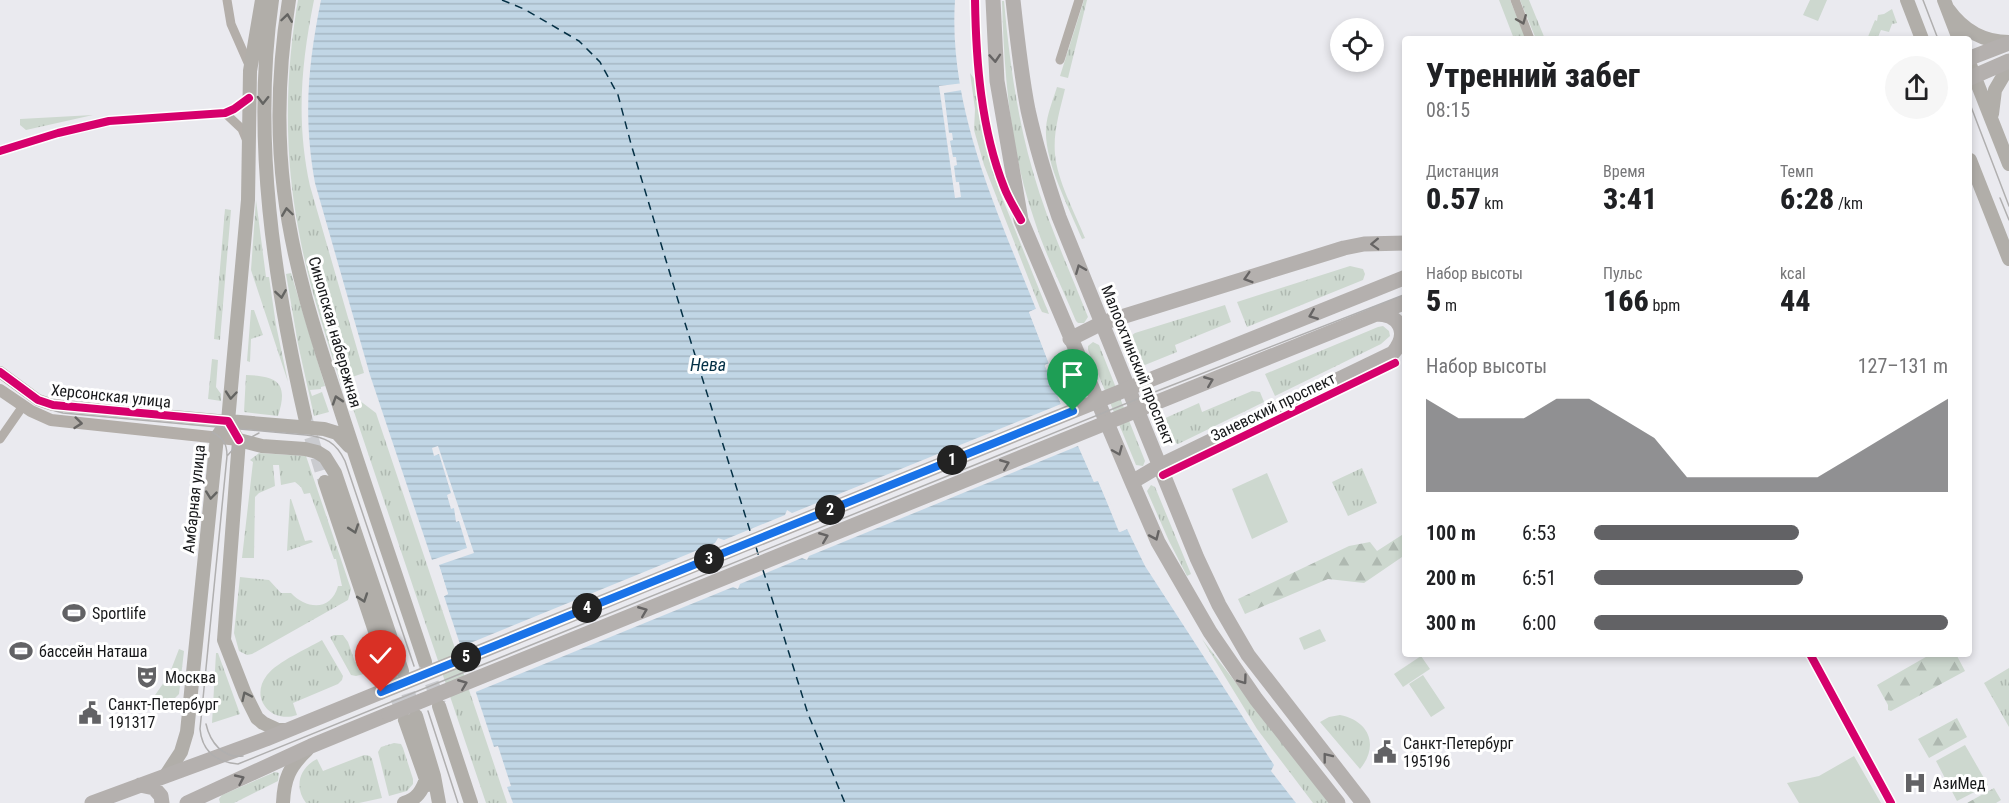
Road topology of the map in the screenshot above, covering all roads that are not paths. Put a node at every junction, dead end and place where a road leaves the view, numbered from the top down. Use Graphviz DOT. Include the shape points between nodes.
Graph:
graph roads {
  1 [pos="227,0"];
  2 [pos="262,0"];
  3 [pos="272,0"];
  4 [pos="289,0"];
  5 [pos="975,0"];
  6 [pos="993,0"];
  7 [pos="1013,0"];
  8 [pos="1079,0"];
  9 [pos="1515,0"];
  10 [pos="1907,0"];
  11 [pos="1946,5"];
  12 [pos="1915,21"];
  13 [pos="1529,36"];
  14 [pos="1915,36"];
  15 [pos="1921,36"];
  16 [pos="1958,36"];
  17 [pos="2009,43"];
  18 [pos="1972,57"];
  19 [pos="1060,60"];
  20 [pos="2009,61"];
  21 [pos="2009,66"];
  22 [pos="250,71"];
  23 [pos="1972,73"];
  24 [pos="1972,75"];
  25 [pos="249,98"];
  26 [pos="225,113"];
  27 [pos="1992,123"];
  28 [pos="248,142"];
  29 [pos="0,151"];
  30 [pos="2009,164"];
  31 [pos="1972,165"];
  32 [pos="1023,226"];
  33 [pos="1402,243"];
  34 [pos="2009,259"];
  35 [pos="1402,279"];
  36 [pos="1402,304"];
  37 [pos="1374,314"];
  38 [pos="1104,328"];
  39 [pos="1071,339"];
  40 [pos="1395,363"];
  41 [pos="0,372"];
  42 [pos="0,390"];
  43 [pos="31,395"];
  44 [pos="23,406"];
  45 [pos="306,417"];
  46 [pos="228,421"];
  47 [pos="217,437"];
  48 [pos="0,439"];
  49 [pos="239,440"];
  50 [pos="355,456"];
  51 [pos="1161,470"];
  52 [pos="1132,482"];
  53 [pos="1812,657"];
  54 [pos="425,662"];
  55 [pos="396,674"];
  56 [pos="439,706"];
  57 [pos="287,730"];
  58 [pos="311,746"];
  59 [pos="166,775"];
  60 [pos="426,779"];
  61 [pos="140,785"];
  62 [pos="284,786"];
  63 [pos="92,803"];
  64 [pos="162,803"];
  65 [pos="187,803"];
  66 [pos="282,803"];
  67 [pos="293,803"];
  68 [pos="404,803"];
  69 [pos="438,803"];
  70 [pos="471,803"];
  71 [pos="1338,803"];
  72 [pos="1363,803"];
  73 [pos="1891,803"];
  1 -- 22 [label="street" via="231,24"];
  2 -- 22 [label="main road"];
  3 -- 45 [label="main road, one-way" via="263,94 265,158 281,296"];
  50 -- 4 [label="main road, Синопская набережная, one-way" via="306,299 284,189 280,78"];
  5 -- 32 [label="street" via="987,127 1004,188"];
  6 -- 32 [label="main road, one-way" via="998,92"];
  38 -- 7 [label="main road, Малоохтинский проспект, one-way" via="1059,217 1036,142"];
  8 -- 19 [label="street"];
  9 -- 13 [label="street, one-way"];
  10 -- 12 [label="main road"];
  11 -- 16 [label="main road"];
  11 -- 17 [label="main road" via="1966,30"];
  12 -- 14 [label="main road"];
  12 -- 15 [label="main road"];
  17 -- 18 [label="main road"];
  20 -- 23 [label="main road"];
  21 -- 27 [label="main road" via="1995,90"];
  22 -- 25 [label="main road"];
  24 -- 27 [label="main road"];
  25 -- 26 [label="street"];
  25 -- 28 [label="main road"];
  26 -- 28 [label="street" via="242,129"];
  26 -- 29 [label="street" via="109,121"];
  27 -- 30 [label="main road"];
  28 -- 46 [label="main road, one-way" via="248,200"];
  31 -- 34 [label="main road"];
  32 -- 39 [label="main road"];
  33 -- 38 [label="main road, one-way" via="1344,248"];
  35 -- 57 [label="main road, one-way, bridge"];
  36 -- 37 [label="main road"];
  37 -- 51 [label="main road" via="1393,318 1400,326 1402,336 1393,353"];
  58 -- 37 [label="main road, one-way, bridge"];
  38 -- 39 [label="main road"];
  38 -- 51 [label="main road, Малоохтинский проспект"];
  39 -- 52 [label="main road, one-way"];
  40 -- 51 [label="street, Заневский проспект"];
  41 -- 43 [label="street, Херсонская улица"];
  42 -- 44 [label="street, Херсонская улица"];
  43 -- 44 [label="street"];
  43 -- 46 [label="street, Херсонская улица" via="53,405"];
  44 -- 47 [label="street, Херсонская улица, one-way" via="51,420"];
  44 -- 48 [label="street"];
  46 -- 47 [label="main road, Амбарная улица"];
  46 -- 49 [label="street"];
  46 -- 50 [label="main road, Херсонская улица" via="324,429 337,433"];
  47 -- 49 [label="street, Херсонская улица"];
  47 -- 59 [label="main road, Амбарная улица, one-way" via="187,732 181,752"];
  49 -- 55 [label="main road, Херсонская улица, one-way" via="305,449 325,457"];
  57 -- 49 [label="main road, one-way" via="278,730 258,718 224,640"];
  50 -- 54 [label="main road, Синопская набережная"];
  51 -- 52 [label="main road"];
  72 -- 51 [label="main road, Малоохтинский проспект, one-way" via="1261,673 1230,626"];
  52 -- 71 [label="main road, one-way" via="1158,542 1210,632 1256,699"];
  53 -- 73 [label="street"];
  56 -- 70 [label="main road"];
  57 -- 59 [label="main road"];
  58 -- 62 [label="main road" via="292,765"];
  65 -- 58 [label="main road, one-way"];
  59 -- 61 [label="main road"];
  60 -- 68 [label="main road" via="417,796"];
  60 -- 69 [label="main road"];
  60 -- 69 [label="main road" via="410,718"];
  61 -- 63 [label="main road"];
  61 -- 64 [label="main road" via="157,790"];
  62 -- 66 [label="main road"];
  62 -- 67 [label="main road"];
}
